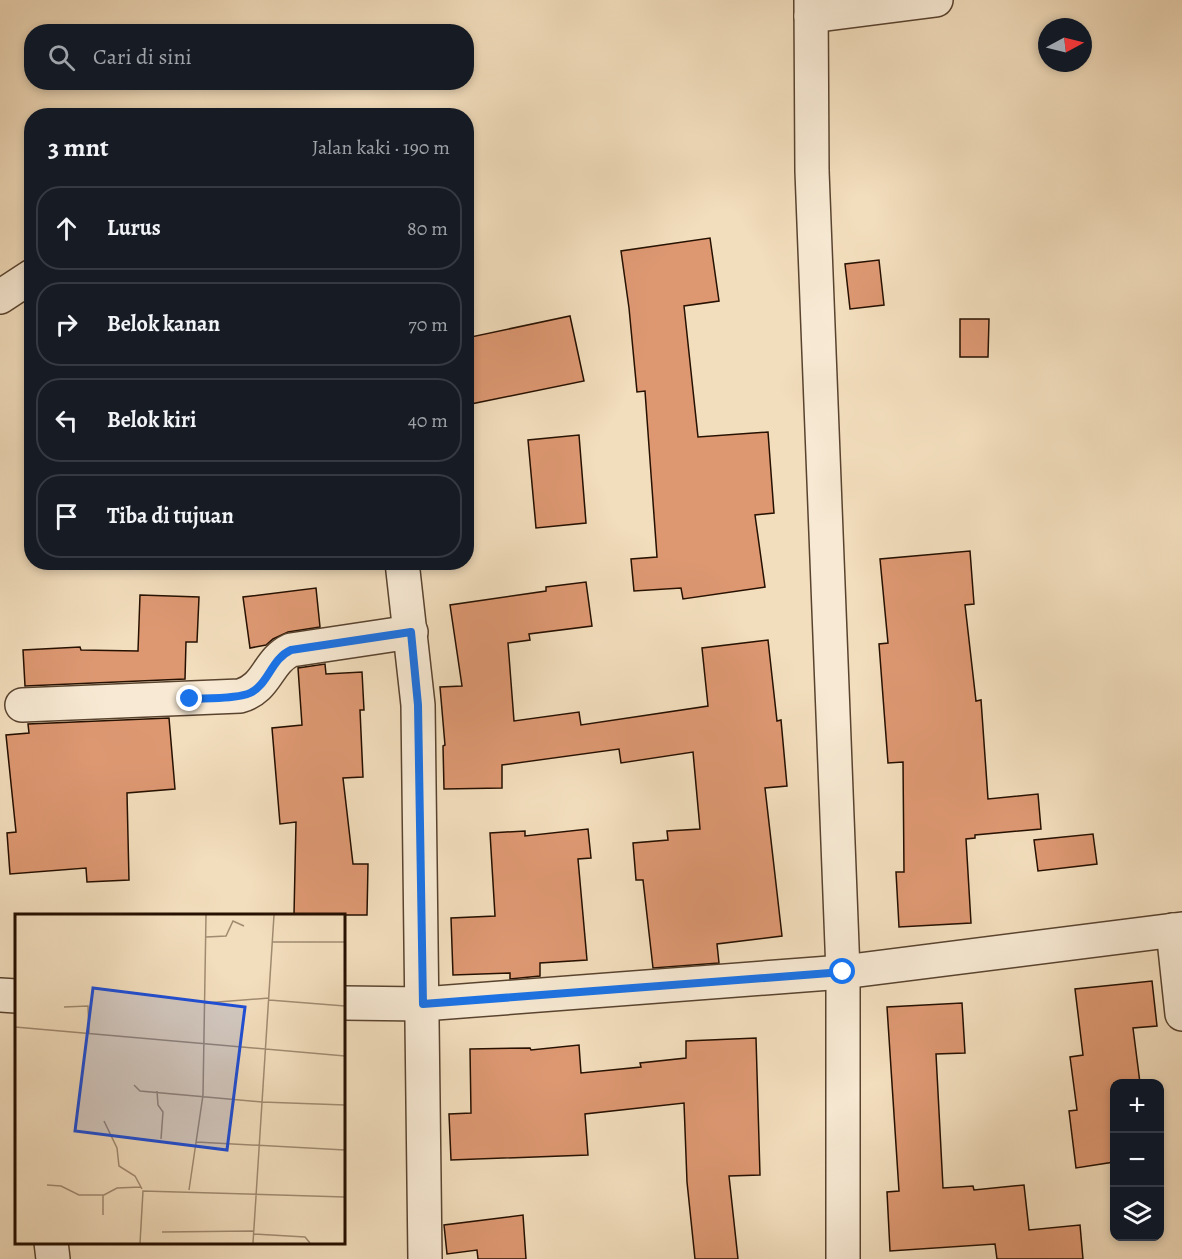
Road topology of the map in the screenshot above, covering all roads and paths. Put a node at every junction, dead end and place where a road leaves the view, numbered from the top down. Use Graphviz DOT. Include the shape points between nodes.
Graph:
graph roads {
  1 [pos="936,0"];
  2 [pos="811,8"];
  3 [pos="24,281"];
  4 [pos="0,297"];
  5 [pos="403,570"];
  6 [pos="411,632"];
  7 [pos="22,705"];
  8 [pos="1177,930"];
  9 [pos="843,972"];
  10 [pos="0,995"];
  11 [pos="15,996"];
  12 [pos="345,1003"];
  13 [pos="423,1004"];
  14 [pos="1182,1014"];
  15 [pos="51,1244"];
  16 [pos="53,1259"];
  17 [pos="425,1259"];
  18 [pos="843,1259"];
  1 -- 2 [label="street"];
  2 -- 9 [label="street" via="812,171"];
  3 -- 4 [label="street"];
  5 -- 6 [label="street"];
  6 -- 7 [label="street" via="291,650 281,654 251,693 240,696"];
  6 -- 13 [label="street" via="418,705"];
  8 -- 9 [label="street"];
  8 -- 14 [label="street"];
  9 -- 13 [label="street"];
  9 -- 18 [label="street"];
  10 -- 11 [label="street"];
  12 -- 13 [label="street"];
  13 -- 17 [label="street"];
  15 -- 16 [label="street"];
}
